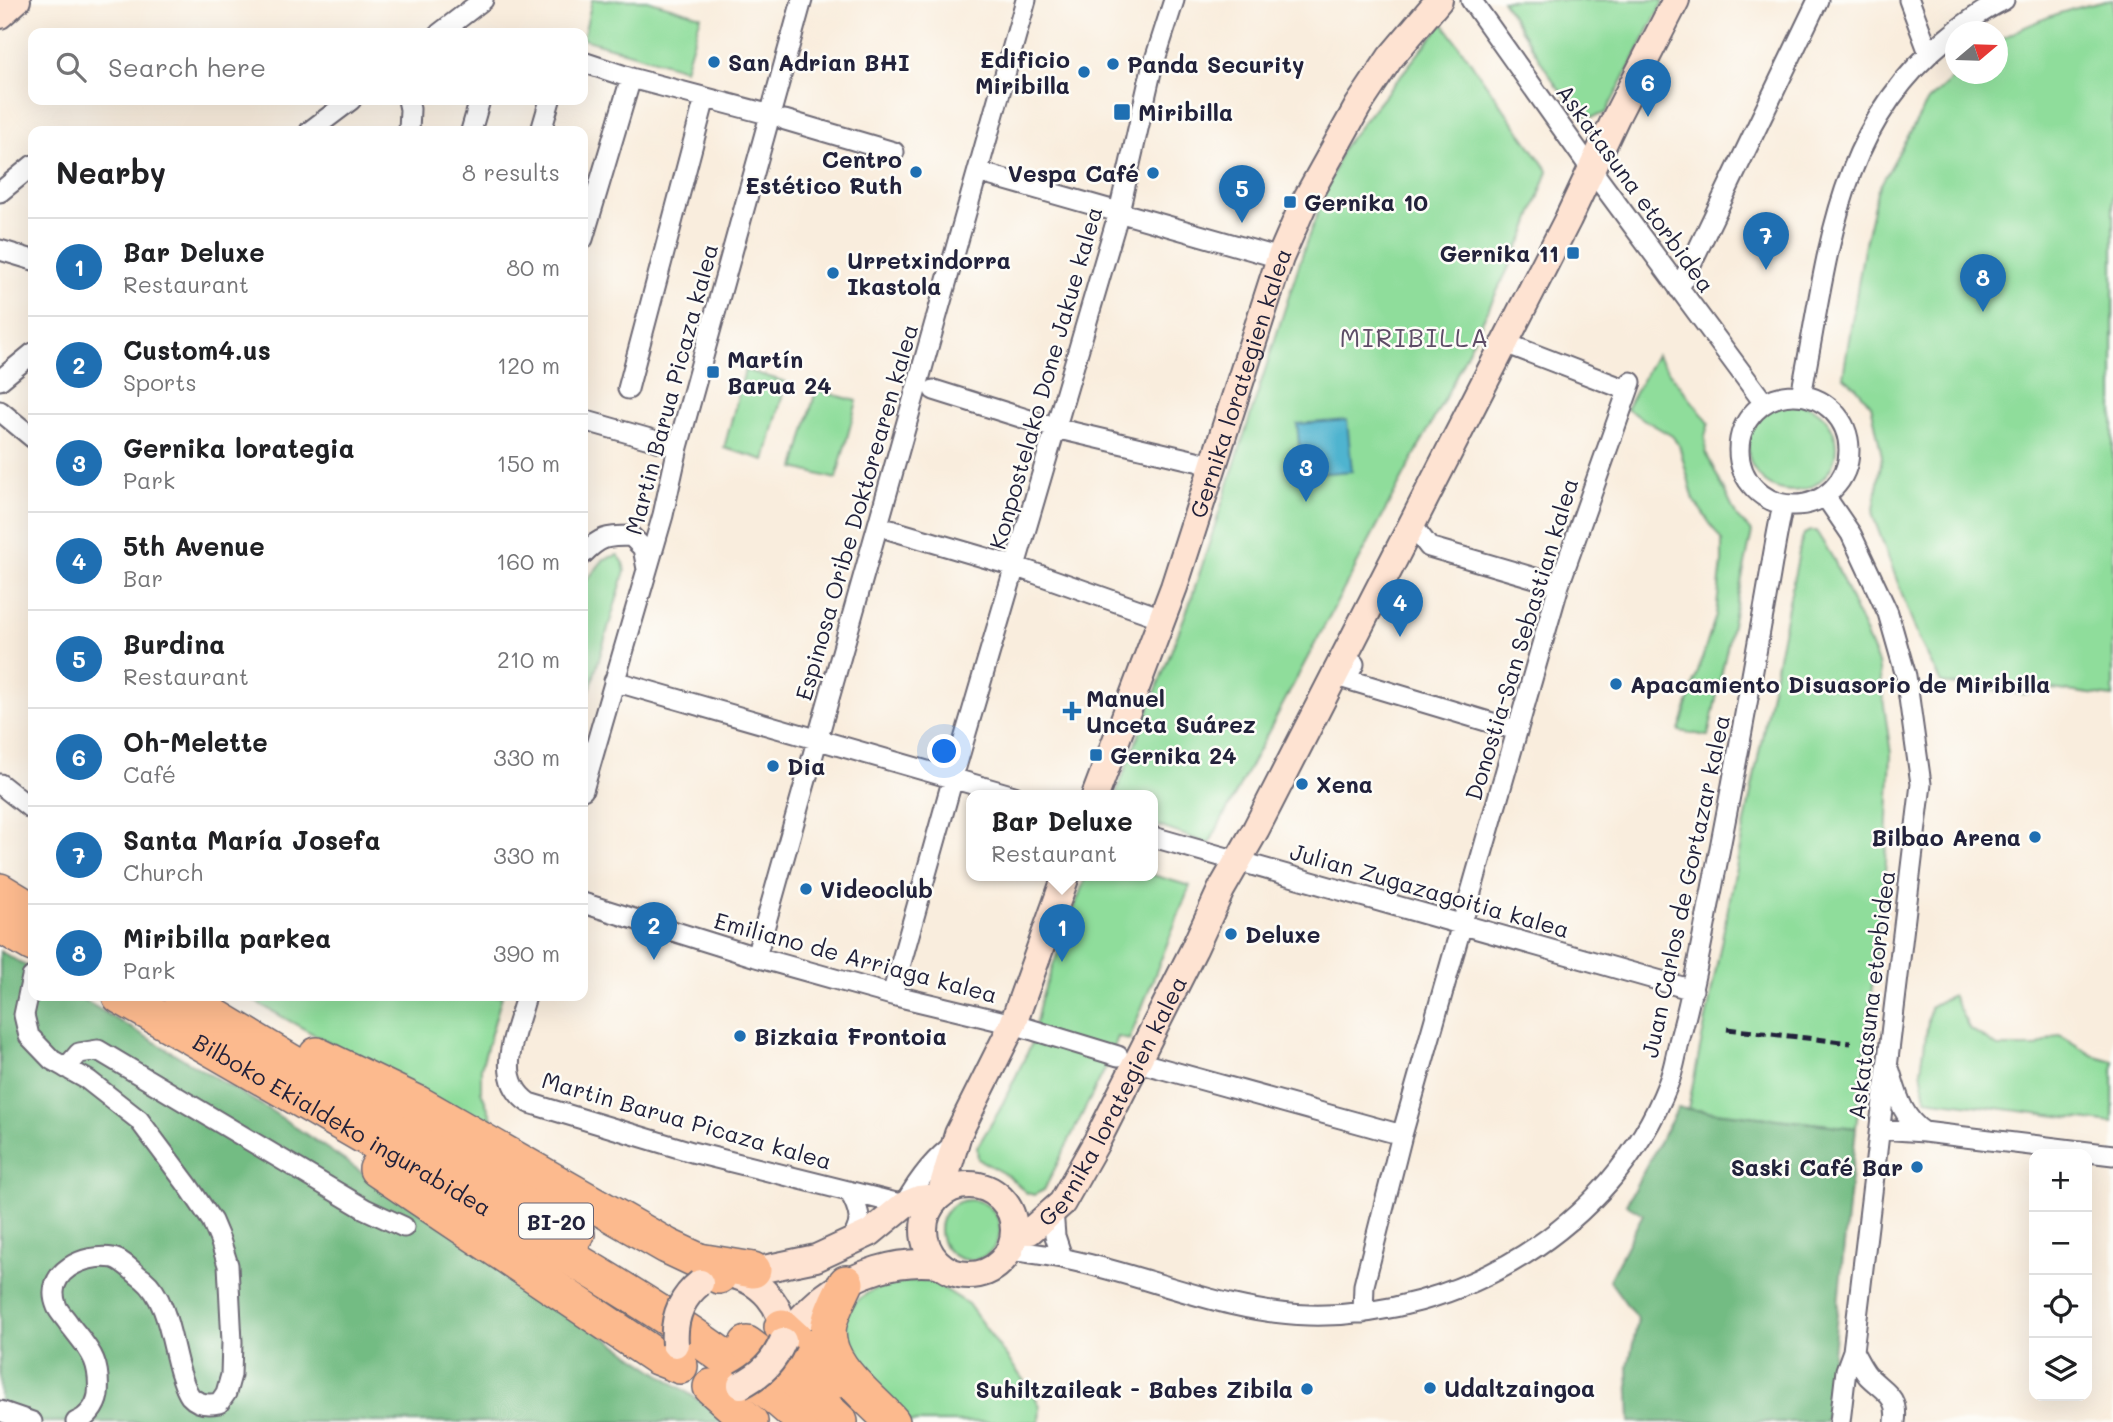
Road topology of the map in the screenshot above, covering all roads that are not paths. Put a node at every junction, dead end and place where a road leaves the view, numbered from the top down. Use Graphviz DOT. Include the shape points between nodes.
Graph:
graph roads {
  1 [pos="17,0"];
  2 [pos="483,0"];
  3 [pos="802,0"];
  4 [pos="1026,0"];
  5 [pos="1174,0"];
  6 [pos="1439,0"];
  7 [pos="1471,0"];
  8 [pos="1676,0"];
  9 [pos="1818,0"];
  10 [pos="1909,0"];
  11 [pos="2004,0"];
  12 [pos="0,15"];
  13 [pos="447,28"];
  14 [pos="1929,53"];
  15 [pos="588,64"];
  16 [pos="631,78"];
  17 [pos="705,97"];
  18 [pos="344,105"];
  19 [pos="409,105"];
  20 [pos="479,105"];
  21 [pos="549,105"];
  22 [pos="748,109"];
  23 [pos="778,118"];
  24 [pos="317,126"];
  25 [pos="409,126"];
  26 [pos="472,126"];
  27 [pos="542,126"];
  28 [pos="764,140"];
  29 [pos="894,152"];
  30 [pos="28,169"];
  31 [pos="1591,169"];
  32 [pos="978,172"];
  33 [pos="0,192"];
  34 [pos="1119,212"];
  35 [pos="588,222"];
  36 [pos="0,250"];
  37 [pos="28,258"];
  38 [pos="1280,258"];
  39 [pos="1679,289"];
  40 [pos="1505,343"];
  41 [pos="28,357"];
  42 [pos="0,380"];
  43 [pos="628,389"];
  44 [pos="934,390"];
  45 [pos="1801,395"];
  46 [pos="1764,403"];
  47 [pos="0,411"];
  48 [pos="588,422"];
  49 [pos="1055,428"];
  50 [pos="28,434"];
  51 [pos="678,447"];
  52 [pos="1213,465"];
  53 [pos="1825,496"];
  54 [pos="1783,505"];
  55 [pos="663,515"];
  56 [pos="1412,525"];
  57 [pos="891,530"];
  58 [pos="631,536"];
  59 [pos="588,549"];
  60 [pos="1017,566"];
  61 [pos="647,570"];
  62 [pos="1559,585"];
  63 [pos="1162,618"];
  64 [pos="1342,658"];
  65 [pos="614,681"];
  66 [pos="1516,730"];
  67 [pos="818,740"];
  68 [pos="588,772"];
  69 [pos="0,784"];
  70 [pos="993,790"];
  71 [pos="1096,790"];
  72 [pos="28,806"];
  73 [pos="1158,838"];
  74 [pos="1238,860"];
  75 [pos="1064,881"];
  76 [pos="0,891"];
  77 [pos="588,905"];
  78 [pos="28,908"];
  79 [pos="0,925"];
  80 [pos="28,941"];
  81 [pos="756,957"];
  82 [pos="1693,990"];
  83 [pos="28,996"];
  84 [pos="892,996"];
  85 [pos="131,1001"];
  86 [pos="187,1001"];
  87 [pos="525,1001"];
  88 [pos="1013,1024"];
  89 [pos="249,1053"];
  90 [pos="1118,1056"];
  91 [pos="1887,1063"];
  92 [pos="1145,1064"];
  93 [pos="66,1068"];
  94 [pos="1880,1129"];
  95 [pos="1924,1132"];
  96 [pos="1402,1135"];
  97 [pos="956,1143"];
  98 [pos="2113,1155"];
  99 [pos="849,1191"];
  100 [pos="939,1196"];
  101 [pos="904,1205"];
  102 [pos="1053,1210"];
  103 [pos="404,1227"];
  104 [pos="1018,1237"];
  105 [pos="846,1246"];
  106 [pos="1066,1257"];
  107 [pos="938,1264"];
  108 [pos="721,1273"];
  109 [pos="846,1283"];
  110 [pos="1363,1313"];
  111 [pos="784,1334"];
  112 [pos="1853,1351"];
  113 [pos="678,1355"];
  114 [pos="726,1386"];
  115 [pos="0,1410"];
  116 [pos="32,1422"];
  117 [pos="76,1422"];
  118 [pos="750,1422"];
  119 [pos="804,1422"];
  120 [pos="840,1422"];
  121 [pos="881,1422"];
  122 [pos="892,1422"];
  123 [pos="1840,1422"];
  124 [pos="1895,1422"];
  1 -- 12 [label="main road"];
  2 -- 13 [label="street"];
  3 -- 23 [label="street, Martin Barua Picaza kalea"];
  4 -- 32 [label="street, Espinosa Oribe Doktorearen kalea"];
  5 -- 34 [label="street, Konpostelako Done Jakue kalea" via="1151,72"];
  6 -- 38 [label="main road, Gernika lorategien kalea" via="1390,58 1346,125"];
  7 -- 31 [label="street, Askatasuna etorbidea"];
  8 -- 31 [label="main road"];
  9 -- 39 [label="street"];
  10 -- 14 [label="street"];
  11 -- 14 [label="street" via="1965,23"];
  14 -- 45 [label="street" via="1898,85 1860,147 1849,176 1835,221"];
  15 -- 16 [label="street"];
  16 -- 17 [label="street"];
  16 -- 35 [label="street"];
  17 -- 22 [label="street"];
  17 -- 43 [label="street"];
  18 -- 24 [label="street"];
  19 -- 25 [label="street"];
  20 -- 26 [label="street"];
  21 -- 27 [label="street"];
  22 -- 23 [label="street"];
  22 -- 28 [label="street" via="758,120"];
  23 -- 28 [label="street, Martin Barua Picaza kalea"];
  23 -- 29 [label="street"];
  28 -- 51 [label="street, Martin Barua Picaza kalea"];
  30 -- 33 [label="street"];
  31 -- 39 [label="street, Askatasuna etorbidea"];
  31 -- 40 [label="main road"];
  32 -- 34 [label="street"];
  32 -- 67 [label="street, Espinosa Oribe Doktorearen kalea"];
  34 -- 38 [label="street"];
  34 -- 49 [label="street, Konpostelako Done Jakue kalea"];
  36 -- 37 [label="street"];
  38 -- 52 [label="main road, Gernika lorategien kalea"];
  39 -- 46 [label="street, Askatasuna etorbidea"];
  40 -- 56 [label="main road"];
  40 -- 62 [label="street, Donostia-San Sebastian kalea" via="1629,386"];
  41 -- 42 [label="street"];
  44 -- 49 [label="street"];
  45 -- 46 [label="street" via="1788,394"];
  45 -- 53 [label="street" via="1835,412 1845,428 1847,466 1839,483"];
  46 -- 54 [label="street" via="1741,432 1741,469 1765,498"];
  47 -- 50 [label="street"];
  48 -- 51 [label="street"];
  49 -- 52 [label="street"];
  49 -- 60 [label="street, Konpostelako Done Jakue kalea"];
  51 -- 55 [label="street, Martin Barua Picaza kalea"];
  52 -- 63 [label="main road, Gernika lorategien kalea"];
  53 -- 54 [label="street" via="1805,504"];
  53 -- 91 [label="street, Askatasuna etorbidea" via="1851,534 1888,613 1906,676 1919,759 1921,784"];
  54 -- 82 [label="street, Juan Carlos de Gortazar kalea"];
  55 -- 58 [label="street"];
  55 -- 61 [label="street, Martin Barua Picaza kalea"];
  56 -- 62 [label="street" via="1429,547"];
  56 -- 64 [label="main road"];
  57 -- 60 [label="street"];
  58 -- 59 [label="street" via="597,540"];
  58 -- 61 [label="street" via="643,548"];
  60 -- 63 [label="street"];
  60 -- 84 [label="street, Konpostelako Done Jakue kalea"];
  61 -- 65 [label="street, Martin Barua Picaza kalea"];
  62 -- 66 [label="street, Donostia-San Sebastian kalea"];
  63 -- 71 [label="main road, Gernika lorategien kalea"];
  64 -- 66 [label="street" via="1354,664 1346,679"];
  64 -- 74 [label="main road"];
  65 -- 67 [label="street"];
  65 -- 68 [label="street, Martin Barua Picaza kalea"];
  66 -- 96 [label="street, Donostia-San Sebastian kalea"];
  67 -- 70 [label="street"];
  67 -- 81 [label="street, Espinosa Oribe Doktorearen kalea"];
  69 -- 72 [label="street"];
  73 -- 74 [label="street, Julian Zugazagoitia kalea"];
  74 -- 82 [label="street, Julian Zugazagoitia kalea"];
  74 -- 102 [label="main road, Gernika lorategien kalea" via="1097,1141 1062,1203"];
  75 -- 88 [label="main road"];
  76 -- 78 [label="highway"];
  77 -- 81 [label="street, Emiliano de Arriaga kalea"];
  79 -- 80 [label="highway"];
  81 -- 84 [label="street, Emiliano de Arriaga kalea"];
  82 -- 110 [label="street, Juan Carlos de Gortazar kalea" via="1668,1083 1627,1157 1596,1196 1553,1235 1491,1275 1448,1293"];
  83 -- 93 [label="street" via="24,1015 36,1045"];
  84 -- 88 [label="street, Emiliano de Arriaga kalea"];
  85 -- 89 [label="highway, Bilboko Ekialdeko ingurabidea / BI-20"];
  86 -- 89 [label="highway, Bilboko Ekialdeko ingurabidea / BI-20"];
  87 -- 99 [label="street, Martin Barua Picaza kalea" via="509,1062 512,1085 529,1103 692,1152"];
  88 -- 90 [label="street, Emiliano de Arriaga kalea"];
  88 -- 97 [label="main road"];
  89 -- 108 [label="highway" via="292,1046 337,1063"];
  89 -- 113 [label="highway" via="334,1140 657,1357"];
  89 -- 119 [label="highway, Bilboko Ekialdeko ingurabidea / BI-20" via="640,1301 718,1353"];
  89 -- 120 [label="highway, Bilboko Ekialdeko ingurabidea / BI-20" via="550,1217 722,1326 793,1378"];
  91 -- 94 [label="street, Askatasuna etorbidea"];
  91 -- 95 [label="street" via="1901,1105 1912,1124"];
  92 -- 96 [label="street"];
  93 -- 103 [label="street" via="79,1053 98,1050 365,1209"];
  93 -- 117 [label="street" via="139,1120 212,1221 228,1265 232,1342 226,1393 219,1403 197,1401 185,1387 164,1315 150,1285 116,1258 92,1258 69,1266 58,1277 54,1291 57,1307 96,1358 99,1380 97,1400 86,1418"];
  94 -- 95 [label="street"];
  94 -- 112 [label="street, Askatasuna etorbidea"];
  95 -- 98 [label="street"];
  96 -- 110 [label="street, Donostia-San Sebastian kalea" via="1364,1285"];
  97 -- 100 [label="main road"];
  97 -- 101 [label="street" via="929,1169"];
  99 -- 101 [label="street, Martin Barua Picaza kalea"];
  99 -- 105 [label="street" via="861,1221"];
  100 -- 101 [label="main road"];
  100 -- 104 [label="main road" via="953,1188 981,1186 1005,1203"];
  100 -- 107 [label="main road" via="924,1221 923,1237"];
  101 -- 105 [label="main road"];
  102 -- 104 [label="main road, Gernika lorategien kalea"];
  102 -- 106 [label="street" via="1053,1227"];
  104 -- 106 [label="street, Juan Carlos de Gortazar kalea"];
  104 -- 106 [label="street, Juan Carlos de Gortazar kalea" via="1044,1244"];
  104 -- 107 [label="main road" via="994,1268 973,1276"];
  105 -- 108 [label="main road" via="816,1258"];
  106 -- 110 [label="street, Juan Carlos de Gortazar kalea" via="1264,1310 1305,1315"];
  107 -- 109 [label="main road" via="876,1269"];
  108 -- 111 [label="main road" via="755,1284 766,1293"];
  108 -- 113 [label="main road, bridge" via="690,1291 679,1308 674,1332"];
  109 -- 111 [label="main road"];
  109 -- 122 [label="highway" via="829,1322 831,1347 838,1363"];
  111 -- 114 [label="main road, bridge" via="777,1355 757,1377"];
  111 -- 121 [label="highway"];
  112 -- 123 [label="street, Askatasuna etorbidea"];
  112 -- 124 [label="street" via="1869,1377 1890,1395 1897,1410"];
  113 -- 114 [label="main road" via="700,1382"];
  114 -- 118 [label="highway"];
  115 -- 116 [label="street"];
}
